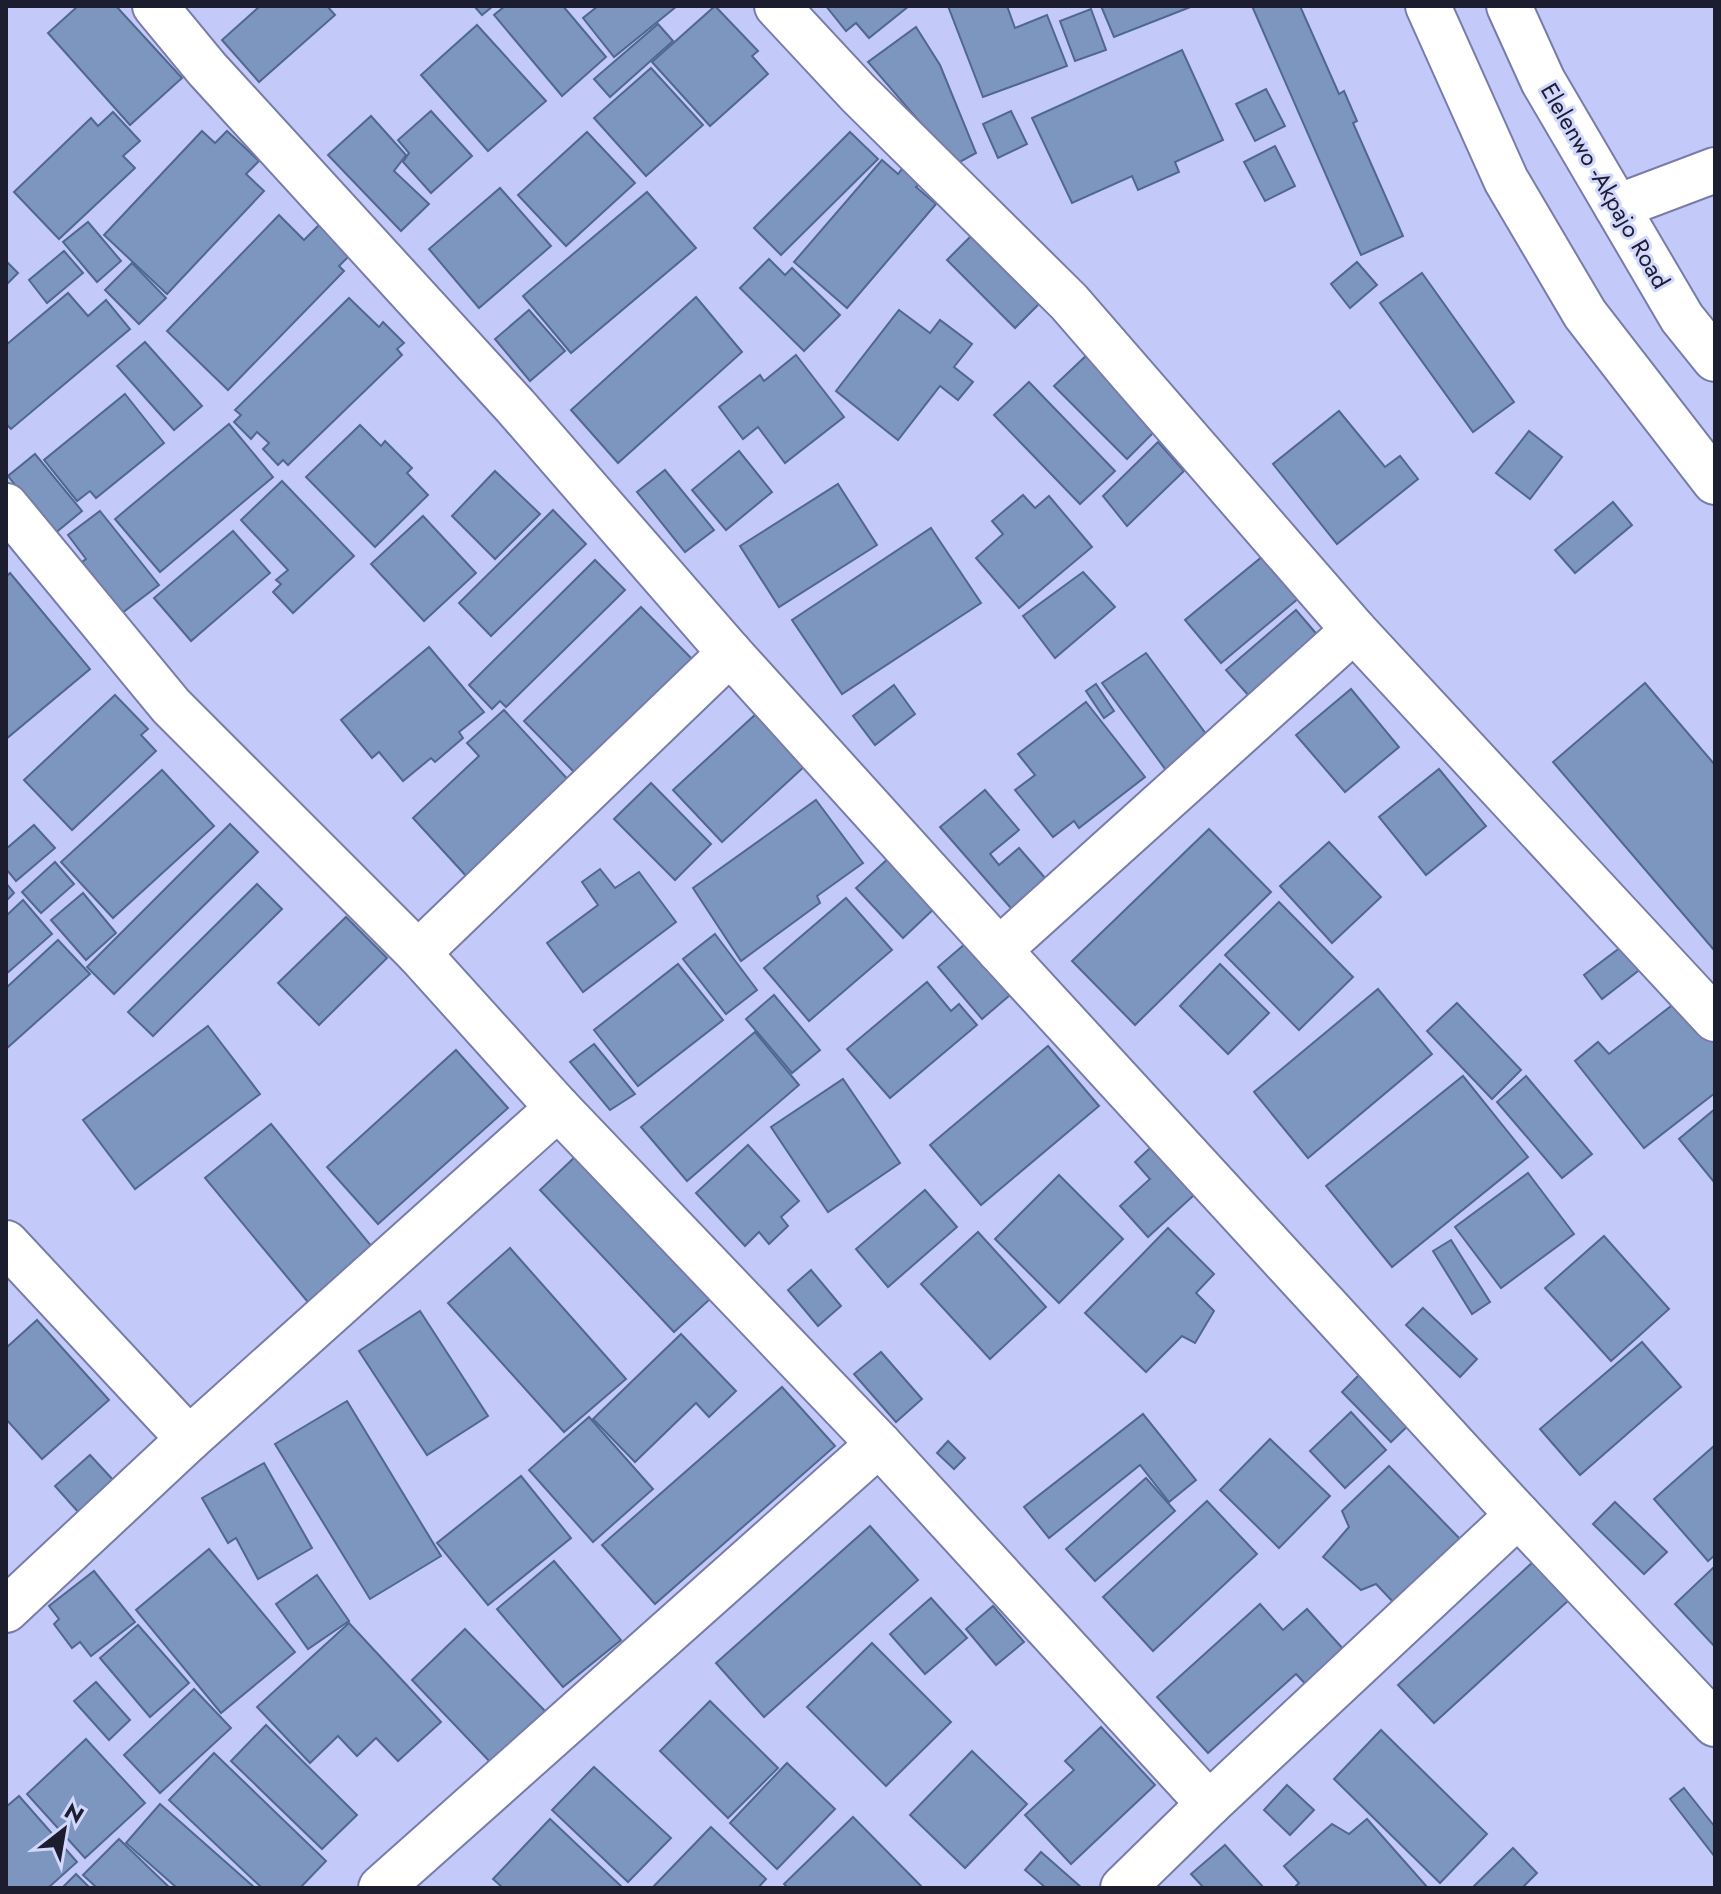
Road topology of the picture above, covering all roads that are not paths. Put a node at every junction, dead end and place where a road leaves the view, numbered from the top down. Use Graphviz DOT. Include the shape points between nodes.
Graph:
graph roads {
  1 [pos="155,6"];
  2 [pos="777,6"];
  3 [pos="1428,6"];
  4 [pos="1509,6"];
  5 [pos="1715,170"];
  6 [pos="1617,207"];
  7 [pos="1715,359"];
  8 [pos="1715,482"];
  9 [pos="6,506"];
  10 [pos="1354,630"];
  11 [pos="730,653"];
  12 [pos="999,950"];
  13 [pos="418,953"];
  14 [pos="1715,1019"];
  15 [pos="558,1108"];
  16 [pos="6,1243"];
  17 [pos="189,1439"];
  18 [pos="879,1444"];
  19 [pos="1518,1515"];
  20 [pos="6,1610"];
  21 [pos="1715,1724"];
  22 [pos="1209,1804"];
  23 [pos="381,1888"];
  24 [pos="1123,1888"];
  1 -- 11 [label="street"];
  2 -- 10 [label="street" via="1069,302"];
  3 -- 8 [label="street" via="1506,180 1585,314"];
  4 -- 6 [label="street, Elelenwo -Akpajo Road" via="1543,81"];
  5 -- 6 [label="street"];
  6 -- 7 [label="street, Elelenwo -Akpajo Road" via="1682,318"];
  9 -- 13 [label="street" via="171,706"];
  10 -- 12 [label="street"];
  10 -- 14 [label="street"];
  11 -- 12 [label="street"];
  11 -- 13 [label="street"];
  12 -- 19 [label="street"];
  13 -- 15 [label="street"];
  15 -- 17 [label="street"];
  15 -- 18 [label="street"];
  16 -- 17 [label="street"];
  17 -- 20 [label="street"];
  18 -- 22 [label="street"];
  18 -- 23 [label="street"];
  19 -- 21 [label="street"];
  19 -- 22 [label="street"];
  22 -- 24 [label="street"];
}
